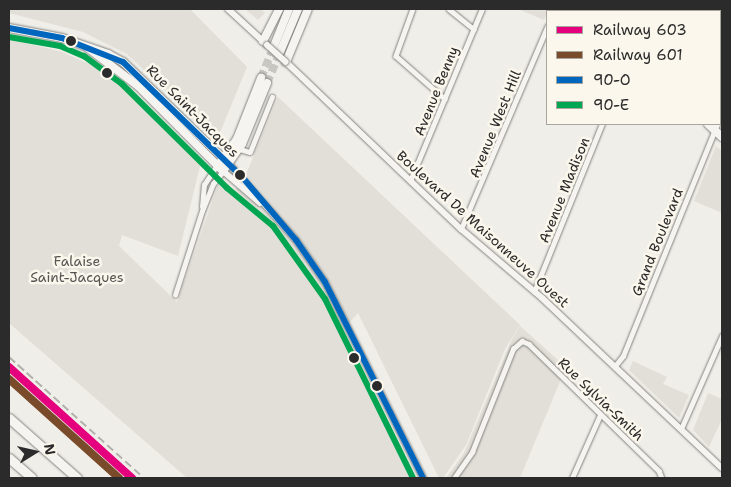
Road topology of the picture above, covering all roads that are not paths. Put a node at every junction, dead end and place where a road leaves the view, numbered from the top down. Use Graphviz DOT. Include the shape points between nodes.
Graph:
graph roads {
  1 [pos="228,9"];
  2 [pos="279,9"];
  3 [pos="289,9"];
  4 [pos="298,9"];
  5 [pos="308,9"];
  6 [pos="413,9"];
  7 [pos="449,9"];
  8 [pos="482,9"];
  9 [pos="9,28"];
  10 [pos="474,29"];
  11 [pos="546,29"];
  12 [pos="268,44"];
  13 [pos="88,48"];
  14 [pos="280,52"];
  15 [pos="286,62"];
  16 [pos="272,97"];
  17 [pos="445,99"];
  18 [pos="602,125"];
  19 [pos="716,127"];
  20 [pos="722,137"];
  21 [pos="240,149"];
  22 [pos="226,161"];
  23 [pos="220,168"];
  24 [pos="410,181"];
  25 [pos="269,210"];
  26 [pos="202,211"];
  27 [pos="461,229"];
  28 [pos="534,292"];
  29 [pos="175,295"];
  30 [pos="722,336"];
  31 [pos="615,366"];
  32 [pos="600,415"];
  33 [pos="9,418"];
  34 [pos="681,429"];
  35 [pos="9,458"];
  36 [pos="722,468"];
  37 [pos="32,478"];
  38 [pos="77,478"];
  39 [pos="423,478"];
  40 [pos="454,478"];
  41 [pos="572,478"];
  42 [pos="662,478"];
  1 -- 12 [label="street, Boulevard De Maisonneuve Ouest"];
  2 -- 12 [label="main road"];
  3 -- 12 [label="main road"];
  4 -- 14 [label="main road"];
  5 -- 15 [label="main road"];
  6 -- 17 [label="street" via="396,56"];
  7 -- 10 [label="street"];
  8 -- 10 [label="street, Avenue Benny"];
  9 -- 13 [label="main road, Rue Saint-Jacques" via="62,38"];
  10 -- 17 [label="street, Avenue Benny"];
  11 -- 27 [label="street, Avenue West Hill"];
  12 -- 15 [label="street, Boulevard De Maisonneuve Ouest, bridge"];
  13 -- 22 [label="main road, Rue Saint-Jacques" via="108,54 132,69"];
  13 -- 23 [label="main road, Rue Saint-Jacques" via="138,86"];
  15 -- 24 [label="street, Boulevard De Maisonneuve Ouest"];
  16 -- 21 [label="street" via="250,152"];
  17 -- 24 [label="street, Avenue Benny"];
  18 -- 28 [label="street, Avenue Madison"];
  19 -- 20 [label="main road"];
  19 -- 31 [label="street, Grand Boulevard" via="623,356"];
  21 -- 22 [label="main road"];
  21 -- 22 [label="main road" via="264,81"];
  22 -- 23 [label="main road"];
  22 -- 25 [label="street, Rue Saint-Jacques"];
  23 -- 25 [label="street, Rue Saint-Jacques"];
  23 -- 26 [label="street"];
  23 -- 26 [label="street" via="204,185"];
  24 -- 27 [label="street, Boulevard De Maisonneuve Ouest"];
  25 -- 39 [label="street, Rue Saint-Jacques" via="308,256 333,295"];
  26 -- 29 [label="street"];
  27 -- 28 [label="street, Boulevard De Maisonneuve Ouest"];
  28 -- 31 [label="street, Boulevard De Maisonneuve Ouest"];
  30 -- 34 [label="street"];
  31 -- 34 [label="street, Boulevard De Maisonneuve Ouest"];
  32 -- 40 [label="street, Rue Sylvia-Smith" via="529,344 521,341 513,349 472,452"];
  32 -- 41 [label="street"];
  32 -- 42 [label="street, Rue Sylvia-Smith"];
  33 -- 38 [label="highway"];
  34 -- 36 [label="street, Boulevard De Maisonneuve Ouest"];
  35 -- 37 [label="highway"];
}
